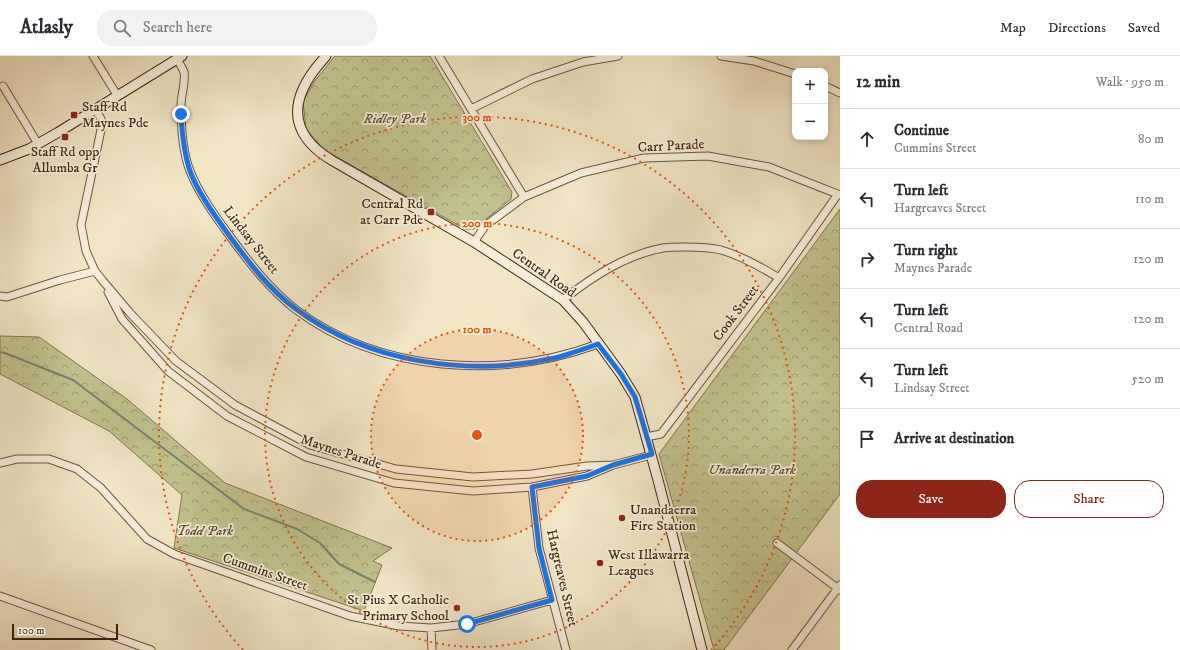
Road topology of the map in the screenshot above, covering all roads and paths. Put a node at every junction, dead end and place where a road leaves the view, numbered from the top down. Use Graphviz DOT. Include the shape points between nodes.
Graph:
graph roads {
  1 [pos="93,56"];
  2 [pos="326,56"];
  3 [pos="438,56"];
  4 [pos="618,56"];
  5 [pos="721,56"];
  6 [pos="179,57"];
  7 [pos="792,73"];
  8 [pos="3,86"];
  9 [pos="828,87"];
  10 [pos="840,93"];
  11 [pos="117,96"];
  12 [pos="95,109"];
  13 [pos="471,109"];
  14 [pos="38,144"];
  15 [pos="0,160"];
  16 [pos="839,195"];
  17 [pos="524,197"];
  18 [pos="474,242"];
  19 [pos="95,271"];
  20 [pos="779,278"];
  21 [pos="103,282"];
  22 [pos="0,296"];
  23 [pos="563,300"];
  24 [pos="598,344"];
  25 [pos="646,437"];
  26 [pos="652,454"];
  27 [pos="0,463"];
  28 [pos="613,465"];
  29 [pos="532,487"];
  30 [pos="777,543"];
  31 [pos="839,588"];
  32 [pos="0,596"];
  33 [pos="552,600"];
  34 [pos="431,628"];
  35 [pos="151,650"];
  36 [pos="432,650"];
  37 [pos="566,650"];
  38 [pos="702,650"];
  39 [pos="792,650"];
  1 -- 11 [label="street"];
  2 -- 18 [label="main road, Central Road" via="310,76 299,98 299,121 306,139 321,154"];
  3 -- 13 [label="street"];
  4 -- 13 [label="street" via="583,62 532,79"];
  5 -- 7 [label="street" via="754,61"];
  6 -- 11 [label="main road"];
  6 -- 24 [label="street, Lindsay Street" via="184,73 182,130 190,171 210,209 252,267 296,309 332,332 369,347 400,357 438,363 488,366 522,363 555,358"];
  8 -- 14 [label="street"];
  9 -- 10 [label="street"];
  11 -- 12 [label="main road"];
  12 -- 14 [label="main road"];
  12 -- 19 [label="street, Maynes Parade" via="102,125 81,225 86,251"];
  13 -- 17 [label="street"];
  14 -- 15 [label="main road"];
  16 -- 17 [label="street, Carr Parade" via="769,168 708,156 644,158 581,173"];
  16 -- 20 [label="street, Cook Street"];
  17 -- 18 [label="street, Carr Parade" via="485,226"];
  18 -- 23 [label="main road, Central Road"];
  19 -- 21 [label="street, Maynes Parade"];
  19 -- 22 [label="street" via="7,297"];
  20 -- 23 [label="street" via="754,263 721,250 698,246 664,248 637,255 613,266"];
  20 -- 25 [label="street, Cook Street" via="661,434"];
  21 -- 28 [label="street, Maynes Parade" via="176,361 235,405 310,445 396,469 473,477 532,474"];
  21 -- 29 [label="street, Maynes Parade" via="122,319 168,371 228,416 306,457 394,483 473,491"];
  23 -- 24 [label="main road, Central Road" via="578,315"];
  24 -- 25 [label="main road, Central Road" via="635,397"];
  25 -- 26 [label="main road, Central Road"];
  26 -- 28 [label="street, Maynes Parade"];
  26 -- 38 [label="main road, Central Road"];
  27 -- 34 [label="street, Cummins Street" via="17,459 49,459 77,469 101,488 147,539 174,554 350,616 400,626"];
  28 -- 29 [label="street, Maynes Parade" via="587,476"];
  29 -- 33 [label="street, Hargreaves Street" via="539,548"];
  30 -- 31 [label="street"];
  31 -- 39 [label="street"];
  32 -- 35 [label="street"];
  33 -- 34 [label="street, Cummins Street" via="467,624"];
  33 -- 37 [label="street, Hargreaves Street"];
  34 -- 36 [label="street"];
}
